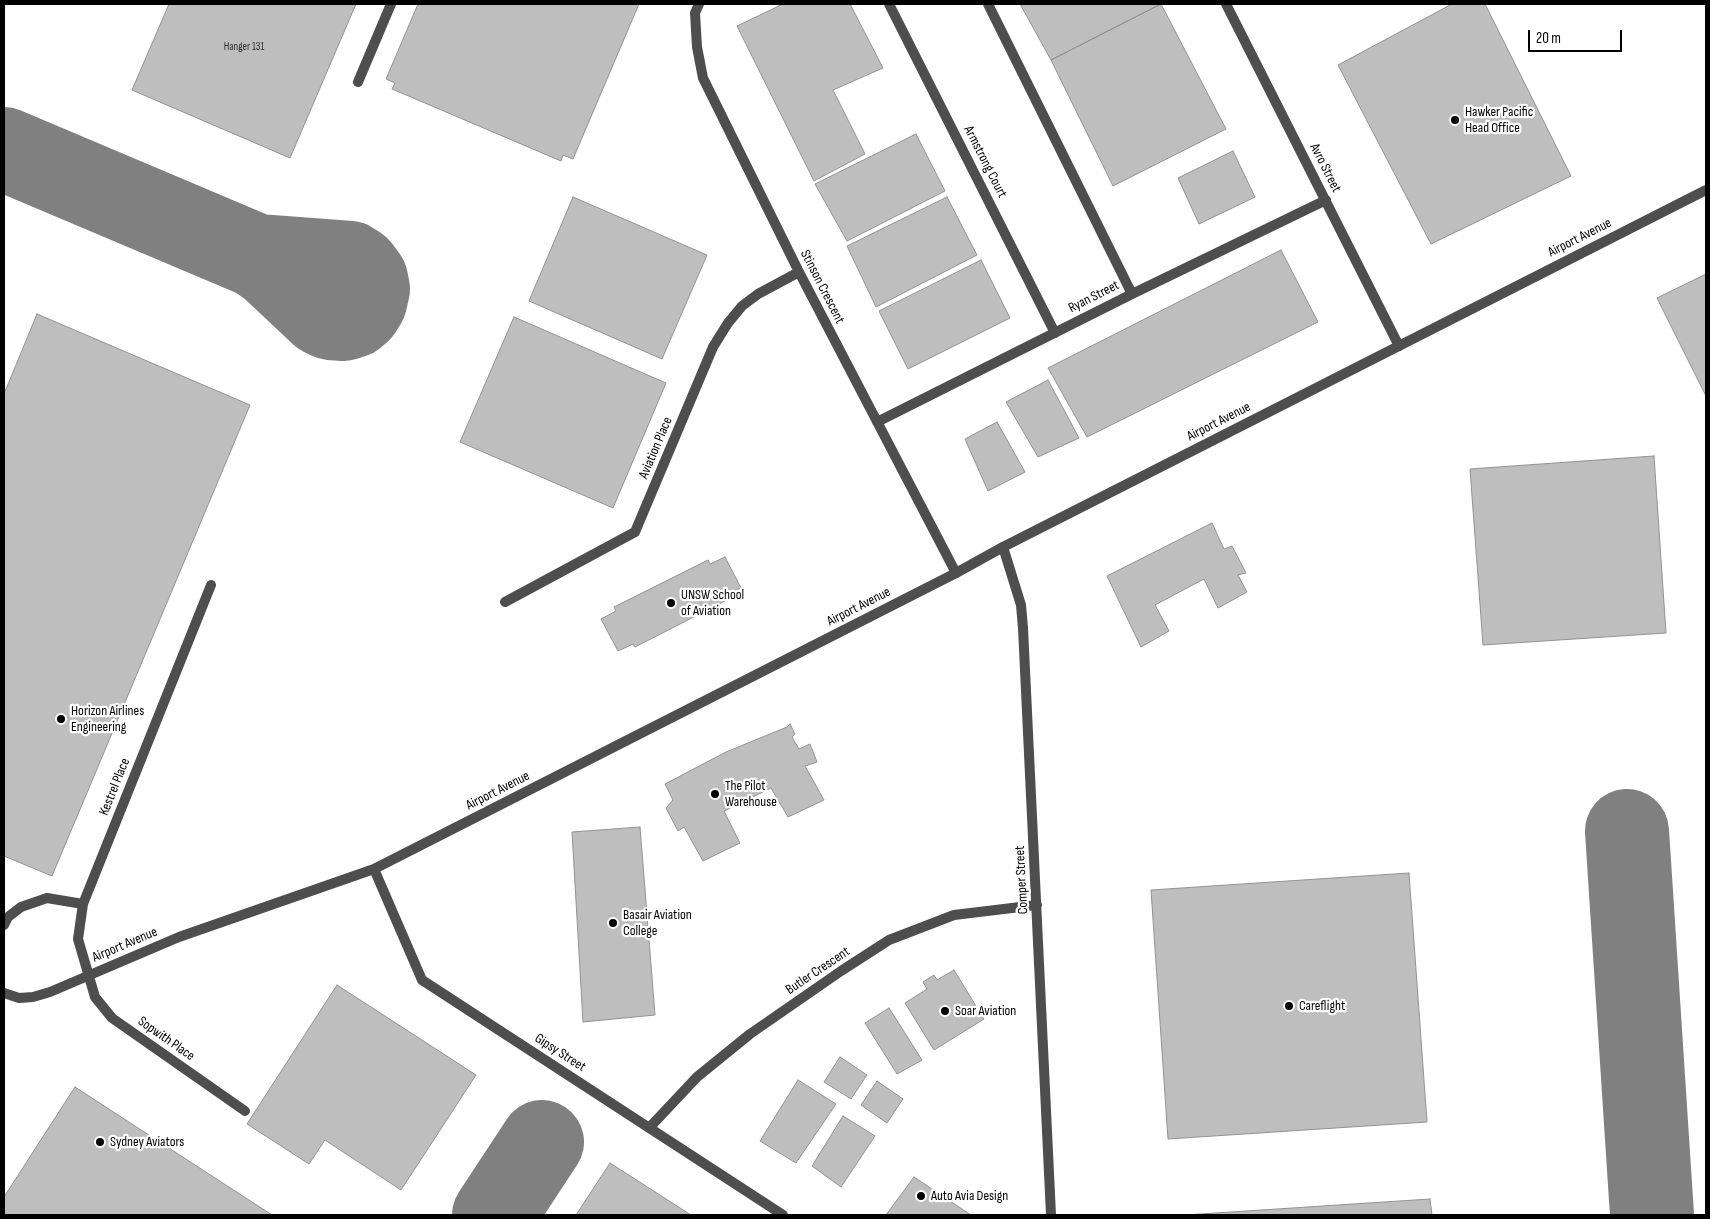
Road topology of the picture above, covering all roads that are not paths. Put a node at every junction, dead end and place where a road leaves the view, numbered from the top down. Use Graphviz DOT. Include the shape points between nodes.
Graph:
graph roads {
  1 [pos="391,4"];
  2 [pos="699,4"];
  3 [pos="890,4"];
  4 [pos="988,4"];
  5 [pos="1226,4"];
  6 [pos="358,82"];
  7 [pos="1706,190"];
  8 [pos="1326,200"];
  9 [pos="799,272"];
  10 [pos="1132,294"];
  11 [pos="1055,332"];
  12 [pos="1399,346"];
  13 [pos="876,422"];
  14 [pos="1003,547"];
  15 [pos="956,573"];
  16 [pos="211,585"];
  17 [pos="505,602"];
  18 [pos="374,869"];
  19 [pos="83,904"];
  20 [pos="1037,905"];
  21 [pos="4,924"];
  22 [pos="88,975"];
  23 [pos="4,993"];
  24 [pos="245,1111"];
  25 [pos="650,1128"];
  26 [pos="783,1215"];
  27 [pos="1051,1215"];
  1 -- 6 [label="street"];
  2 -- 9 [label="street, Stinson Crescent" via="695,13 703,78"];
  3 -- 11 [label="street, Armstrong Court"];
  4 -- 10 [label="street"];
  5 -- 8 [label="street, Avro Street"];
  7 -- 12 [label="street, Airport Avenue"];
  8 -- 10 [label="street, Ryan Street"];
  8 -- 12 [label="street, Avro Street"];
  9 -- 13 [label="street, Stinson Crescent"];
  9 -- 17 [label="street, Aviation Place" via="758,294 728,323 714,347 635,532"];
  10 -- 11 [label="street, Ryan Street"];
  11 -- 13 [label="street, Ryan Street"];
  12 -- 14 [label="street, Airport Avenue"];
  13 -- 15 [label="street, Stinson Crescent"];
  14 -- 15 [label="street, Airport Avenue"];
  14 -- 20 [label="street, Comper Street" via="1016,587 1022,620"];
  15 -- 18 [label="street, Airport Avenue"];
  16 -- 19 [label="street, Kestrel Place"];
  18 -- 22 [label="street, Airport Avenue" via="179,937"];
  18 -- 25 [label="street, Gipsy Street" via="422,980"];
  19 -- 21 [label="street" via="48,898 21,907"];
  19 -- 22 [label="street, Kestrel Place" via="78,939"];
  20 -- 25 [label="street, Butler Crescent" via="954,915 889,940 750,1034 697,1077"];
  20 -- 27 [label="street, Comper Street"];
  22 -- 23 [label="street, Airport Avenue" via="33,997 19,998"];
  22 -- 24 [label="street, Sopwith Place" via="95,996 112,1018"];
  25 -- 26 [label="street, Gipsy Street"];
}
